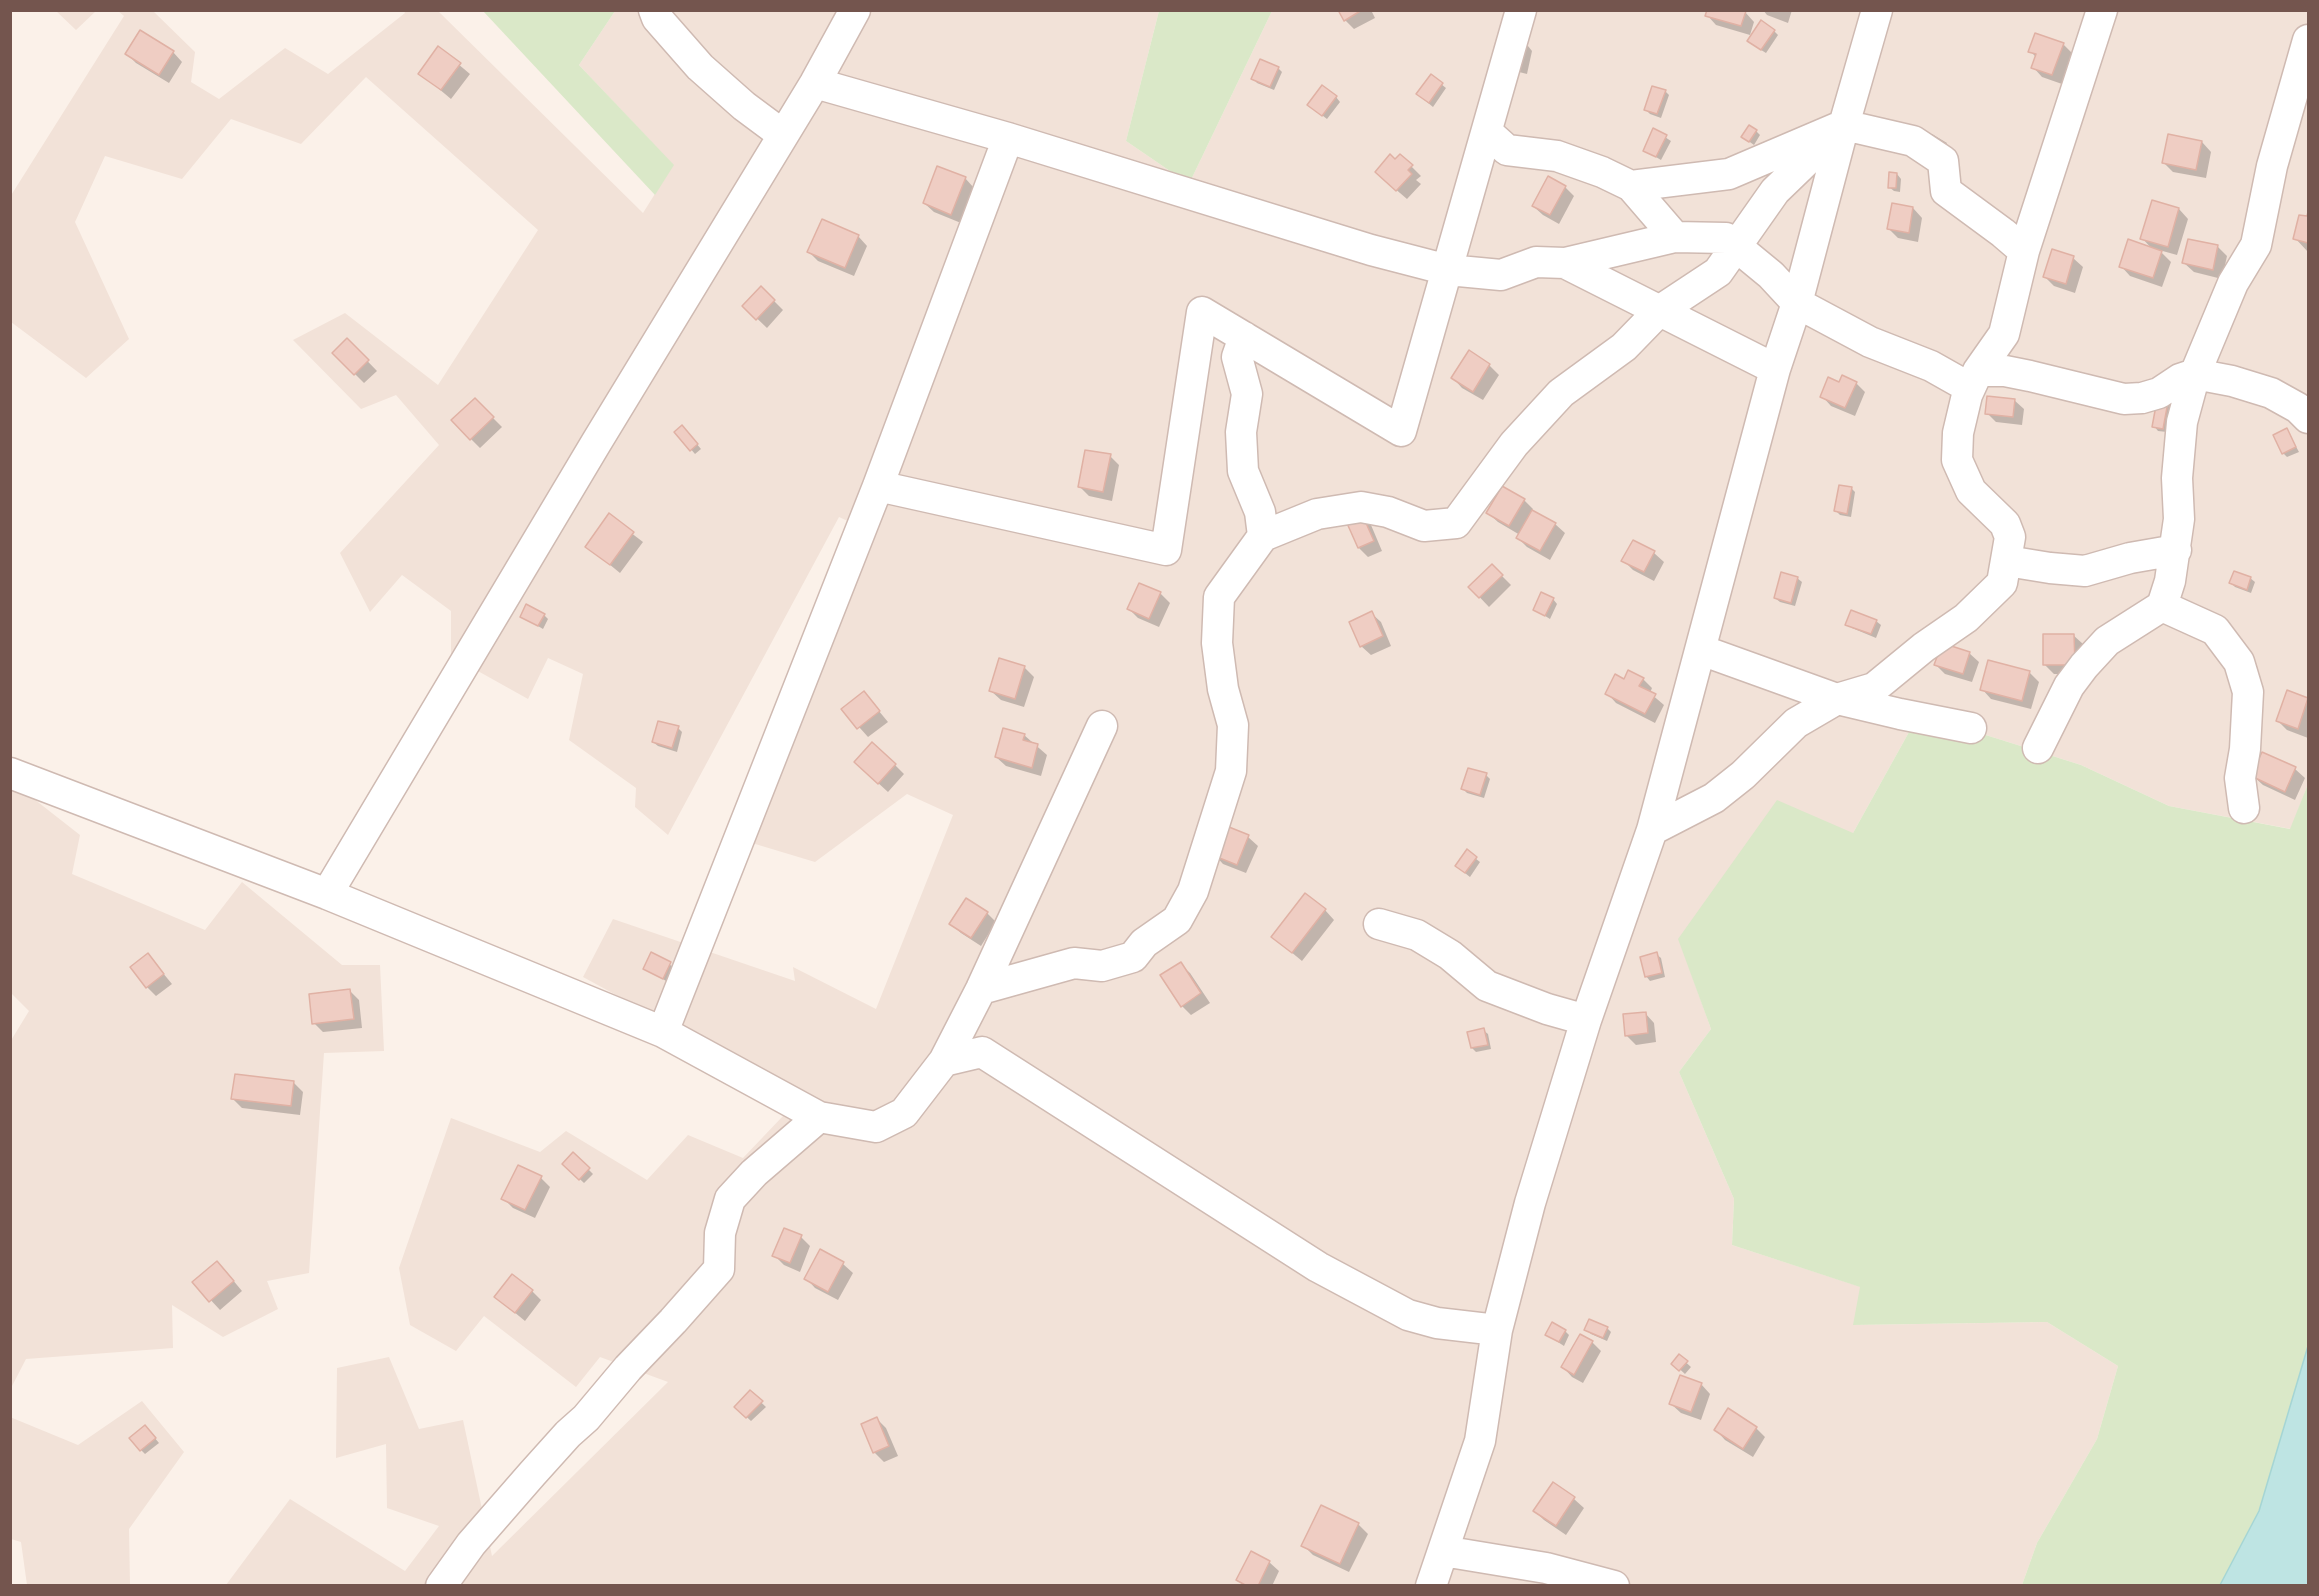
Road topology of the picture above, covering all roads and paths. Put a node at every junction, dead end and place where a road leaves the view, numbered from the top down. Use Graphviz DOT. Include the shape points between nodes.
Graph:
graph roads {
  1 [pos="654,10"];
  2 [pos="855,10"];
  3 [pos="1521,10"];
  4 [pos="1877,10"];
  5 [pos="2102,10"];
  6 [pos="2308,40"];
  7 [pos="815,83"];
  8 [pos="1844,125"];
  9 [pos="1487,132"];
  10 [pos="783,135"];
  11 [pos="1008,138"];
  12 [pos="1631,186"];
  13 [pos="1675,237"];
  14 [pos="1736,245"];
  15 [pos="2024,251"];
  16 [pos="1565,263"];
  17 [pos="1448,270"];
  18 [pos="1797,303"];
  19 [pos="1659,311"];
  20 [pos="1244,338"];
  21 [pos="1775,369"];
  22 [pos="2195,374"];
  23 [pos="1974,380"];
  24 [pos="2308,418"];
  25 [pos="878,486"];
  26 [pos="1263,536"];
  27 [pos="2176,550"];
  28 [pos="2007,561"];
  29 [pos="2162,606"];
  30 [pos="1701,650"];
  31 [pos="1837,699"];
  32 [pos="1102,726"];
  33 [pos="1971,728"];
  34 [pos="2038,747"];
  35 [pos="10,773"];
  36 [pos="2244,808"];
  37 [pos="1652,830"];
  38 [pos="327,894"];
  39 [pos="1379,924"];
  40 [pos="981,989"];
  41 [pos="1586,1020"];
  42 [pos="663,1032"];
  43 [pos="944,1061"];
  44 [pos="819,1117"];
  45 [pos="1497,1330"];
  46 [pos="1443,1551"];
  47 [pos="441,1586"];
  48 [pos="1431,1586"];
  49 [pos="1614,1586"];
  1 -- 10 [label="street" via="700,67"];
  2 -- 7 [label="street"];
  3 -- 9 [label="street"];
  4 -- 8 [label="street"];
  5 -- 15 [label="street"];
  6 -- 22 [label="street" via="2272,166 2256,245 2233,283"];
  7 -- 10 [label="street"];
  7 -- 11 [label="street"];
  8 -- 12 [label="street" via="1729,174"];
  8 -- 14 [label="street" via="1775,192"];
  8 -- 15 [label="street" via="1913,141 1943,161 1946,192"];
  8 -- 18 [label="street"];
  9 -- 12 [label="street" via="1507,150 1557,156"];
  9 -- 17 [label="street"];
  10 -- 38 [label="street"];
  11 -- 17 [label="street"];
  11 -- 25 [label="street"];
  12 -- 13 [label="street"];
  13 -- 14 [label="street" via="1726,238"];
  13 -- 16 [label="street"];
  14 -- 18 [label="street"];
  14 -- 19 [label="street" via="1718,272"];
  15 -- 23 [label="street" via="2004,334"];
  16 -- 17 [label="street" via="1536,262 1501,275"];
  16 -- 19 [label="street"];
  17 -- 20 [label="street" via="1401,431"];
  18 -- 21 [label="street"];
  18 -- 23 [label="street" via="1870,342"];
  19 -- 21 [label="street"];
  19 -- 26 [label="street" via="1624,347 1561,393 1514,444 1456,524 1425,526 1361,507 1317,513"];
  20 -- 25 [label="street" via="1202,312 1166,550"];
  20 -- 26 [label="street" via="1237,357 1247,394 1241,432 1243,471 1260,512"];
  21 -- 30 [label="street"];
  22 -- 23 [label="street" via="2159,393 2124,399 2005,371"];
  22 -- 24 [label="street" via="2271,393"];
  22 -- 27 [label="street" via="2176,478"];
  23 -- 28 [label="street" via="1958,433 1957,460 1971,491 2005,524 2010,537"];
  25 -- 42 [label="street"];
  26 -- 40 [label="street" via="1219,597 1217,643 1233,725 1231,771 1194,891 1177,920 1144,943 1133,957 1102,966 1074,963"];
  27 -- 28 [label="street" via="2085,571"];
  27 -- 29 [label="street"];
  28 -- 31 [label="street" via="2002,583 1966,618 1874,688"];
  29 -- 34 [label="street" via="2107,641 2084,666 2069,686"];
  29 -- 36 [label="street" via="2215,630 2239,662 2248,692 2240,778"];
  30 -- 31 [label="street"];
  30 -- 37 [label="street"];
  31 -- 33 [label="street"];
  31 -- 37 [label="street" via="1796,723 1714,798"];
  32 -- 40 [label="street"];
  35 -- 38 [label="street"];
  37 -- 41 [label="street"];
  38 -- 42 [label="street"];
  39 -- 41 [label="street" via="1417,935 1450,955 1487,986"];
  40 -- 43 [label="street"];
  41 -- 45 [label="street" via="1530,1203"];
  42 -- 44 [label="street"];
  43 -- 44 [label="street" via="904,1113 876,1127"];
  43 -- 45 [label="street" via="982,1053 1318,1267 1408,1315 1437,1323"];
  44 -- 47 [label="street" via="730,1199 720,1233 719,1269 532,1474 471,1544"];
  45 -- 46 [label="street" via="1480,1441"];
  46 -- 48 [label="street"];
  46 -- 49 [label="street" via="1546,1568"];
}
